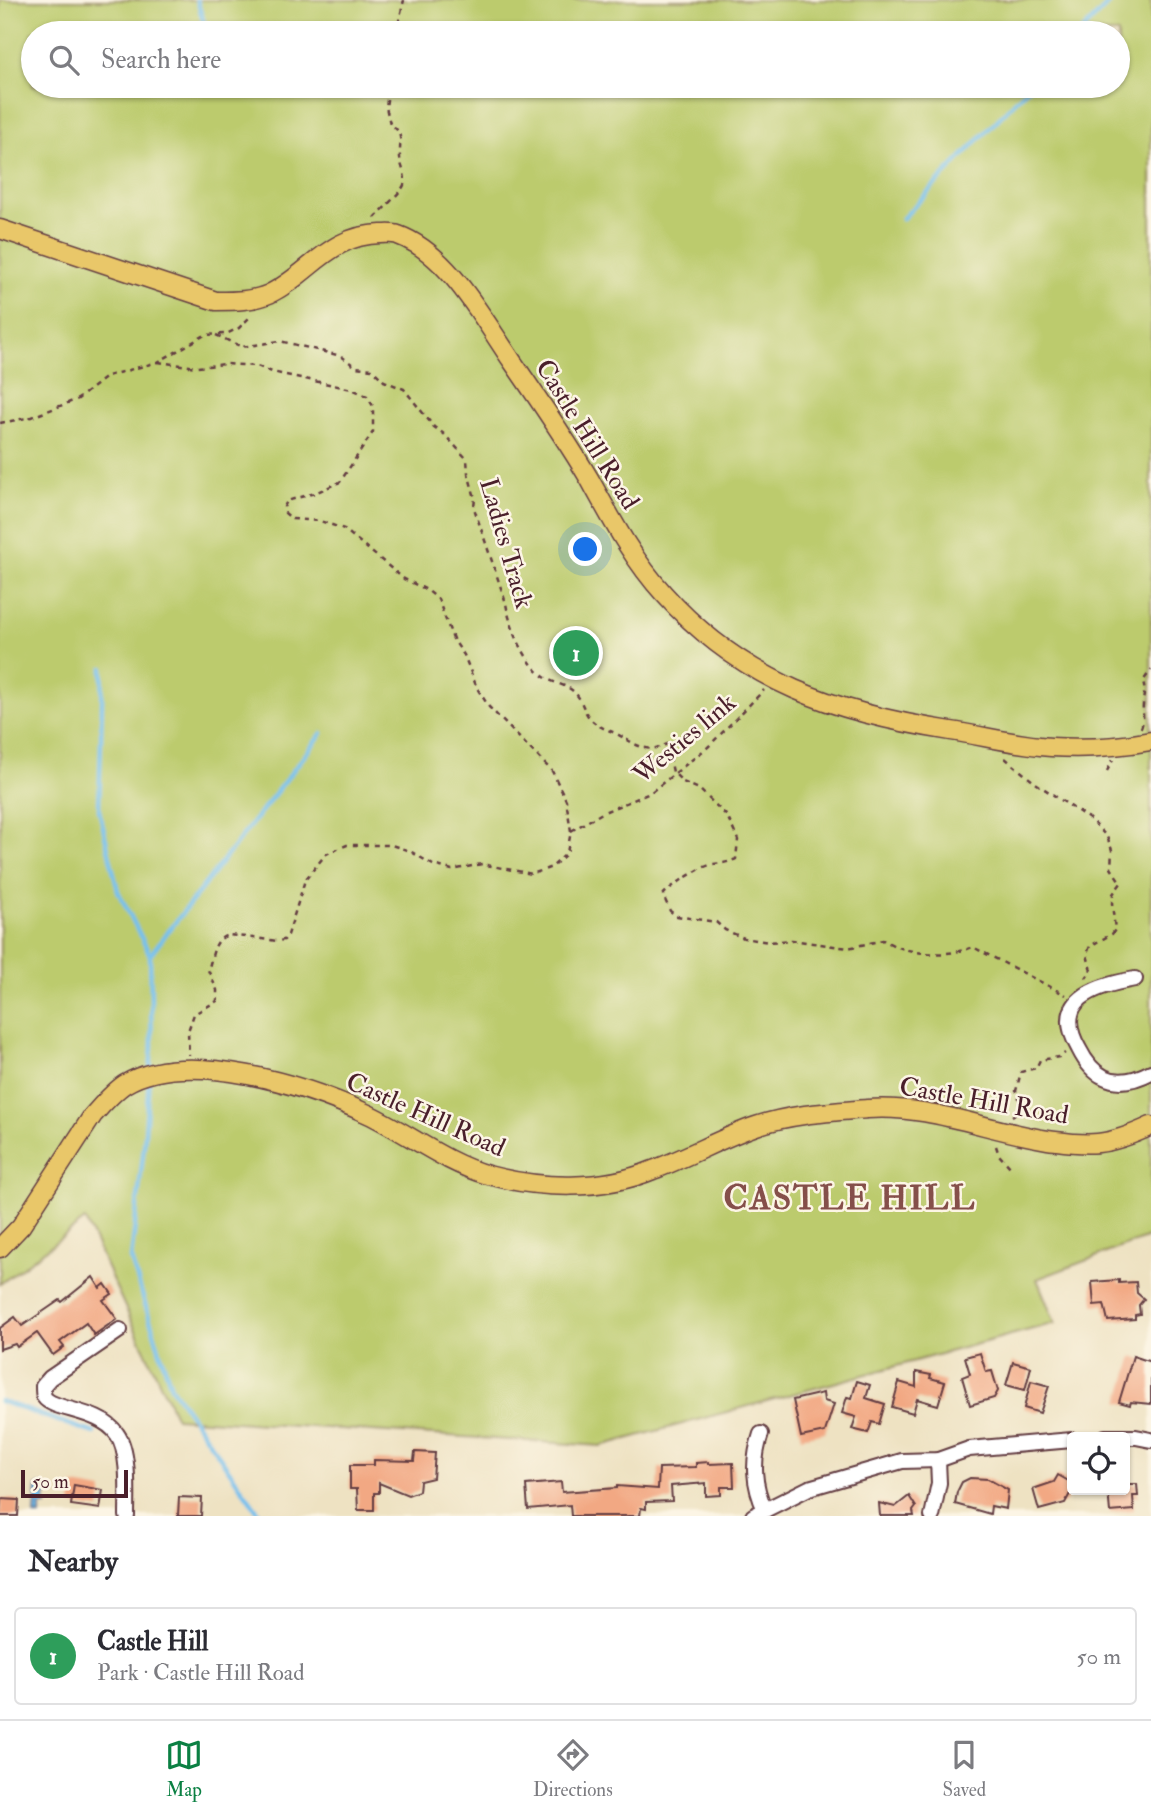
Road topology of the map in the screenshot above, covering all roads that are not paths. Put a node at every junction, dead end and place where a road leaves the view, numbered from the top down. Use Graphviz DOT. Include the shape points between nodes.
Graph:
graph roads {
  1 [pos="0,229"];
  2 [pos="1151,741"];
  3 [pos="1135,979"];
  4 [pos="1151,1072"];
  5 [pos="1151,1126"];
  6 [pos="0,1248"];
  7 [pos="120,1330"];
  8 [pos="761,1434"];
  9 [pos="1130,1437"];
  10 [pos="1067,1440"];
  11 [pos="1151,1440"];
  12 [pos="938,1460"];
  13 [pos="759,1513"];
  14 [pos="127,1516"];
  15 [pos="932,1516"];
  1 -- 2 [label="main road, Castle Hill Road" via="216,300 242,301 287,284 329,250 362,234 396,234 442,264 560,432 643,568 697,627 735,659 803,695 902,723 1050,747"];
  3 -- 4 [label="street" via="1084,995 1070,1012 1069,1025 1082,1055 1103,1077 1122,1082"];
  5 -- 6 [label="main road, Castle Hill Road" via="1124,1138 1072,1143 887,1107 823,1113 757,1125 629,1178 556,1185 485,1174 327,1098 222,1070 189,1068 141,1077 108,1099 21,1226"];
  7 -- 14 [label="street" via="43,1386 44,1397 53,1403 101,1418 117,1433 123,1445"];
  8 -- 13 [label="street" via="753,1471"];
  9 -- 11 [label="street"];
  10 -- 12 [label="street" via="969,1449"];
  12 -- 13 [label="street" via="902,1461 809,1488"];
  12 -- 15 [label="street"];
}
